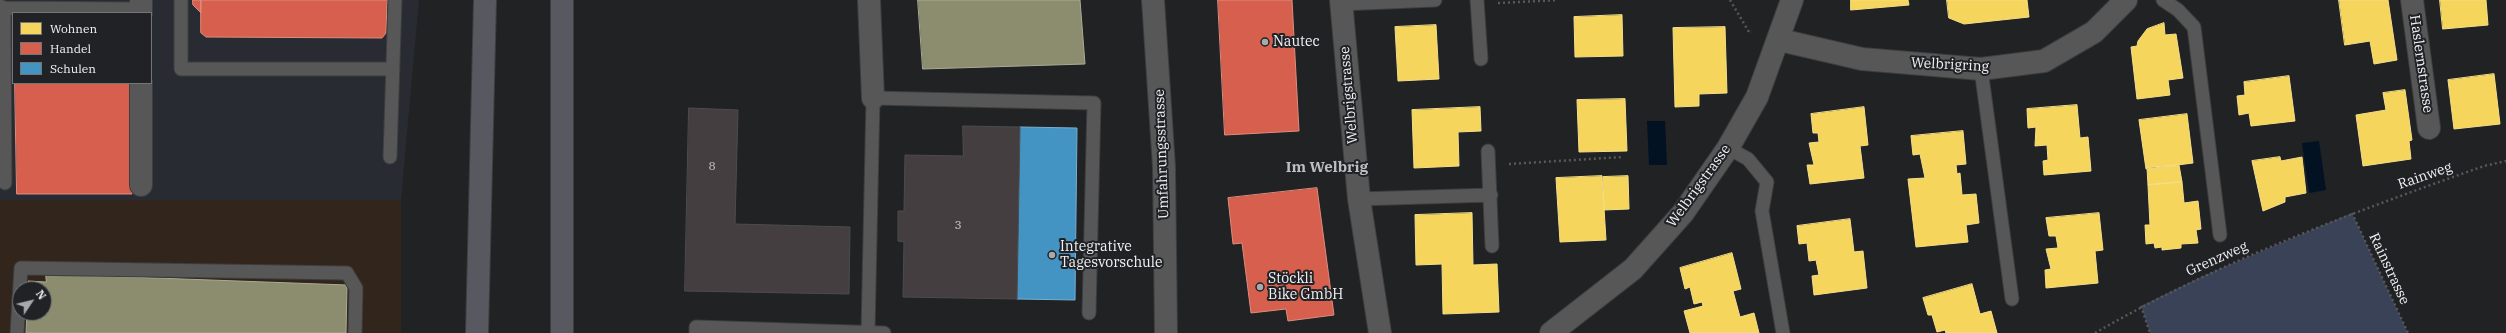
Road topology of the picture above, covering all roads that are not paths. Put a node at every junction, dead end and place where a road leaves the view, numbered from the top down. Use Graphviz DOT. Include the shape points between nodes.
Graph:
graph roads {
  1 [pos="181,0"];
  2 [pos="395,0"];
  3 [pos="485,0"];
  4 [pos="562,0"];
  5 [pos="869,0"];
  6 [pos="1153,0"];
  7 [pos="1435,0"];
  8 [pos="1792,0"];
  9 [pos="2126,0"];
  10 [pos="2163,0"];
  11 [pos="2412,0"];
  12 [pos="1341,2"];
  13 [pos="1477,2"];
  14 [pos="2,7"];
  15 [pos="141,7"];
  16 [pos="1780,40"];
  17 [pos="1481,59"];
  18 [pos="392,69"];
  19 [pos="1981,69"];
  20 [pos="141,84"];
  21 [pos="873,98"];
  22 [pos="2429,128"];
  23 [pos="1728,148"];
  24 [pos="1488,151"];
  25 [pos="390,157"];
  26 [pos="4,183"];
  27 [pos="141,185"];
  28 [pos="1491,195"];
  29 [pos="1359,199"];
  30 [pos="2220,235"];
  31 [pos="1492,246"];
  32 [pos="2012,299"];
  33 [pos="1089,313"];
  34 [pos="868,332"];
  35 [pos="16,333"];
  36 [pos="355,333"];
  37 [pos="477,333"];
  38 [pos="562,333"];
  39 [pos="696,333"];
  40 [pos="884,333"];
  41 [pos="1166,333"];
  42 [pos="1380,333"];
  43 [pos="1551,333"];
  44 [pos="1783,333"];
  1 -- 18 [label="lane" via="181,69"];
  2 -- 18 [label="lane"];
  3 -- 37 [label="highway"];
  4 -- 38 [label="highway"];
  5 -- 21 [label="street"];
  6 -- 41 [label="street, Umfahrungsstrasse" via="1164,175"];
  7 -- 12 [label="lane"];
  8 -- 16 [label="street, Welbrigstrasse"];
  9 -- 19 [label="street, Welbrigring" via="2094,32 2044,61"];
  10 -- 30 [label="lane" via="2178,10 2194,27"];
  11 -- 22 [label="street, Haslernstrasse"];
  12 -- 29 [label="street, Welbrigstrasse"];
  13 -- 17 [label="lane"];
  14 -- 15 [label="lane"];
  14 -- 26 [label="lane"];
  16 -- 19 [label="street, Welbrigring" via="1862,59"];
  16 -- 23 [label="street, Welbrigstrasse" via="1757,97"];
  18 -- 25 [label="lane"];
  19 -- 32 [label="lane"];
  20 -- 27 [label="street"];
  21 -- 33 [label="lane" via="1094,103"];
  21 -- 34 [label="lane"];
  23 -- 43 [label="street, Welbrigstrasse" via="1683,213 1633,269"];
  23 -- 44 [label="lane" via="1748,159 1766,182 1762,211"];
  24 -- 28 [label="lane"];
  28 -- 29 [label="lane"];
  28 -- 31 [label="lane"];
  29 -- 42 [label="street, Welbrigstrasse"];
  34 -- 39 [label="lane" via="696,327"];
  34 -- 40 [label="lane"];
  35 -- 36 [label="lane" via="21,268 347,273 356,288"];
}
